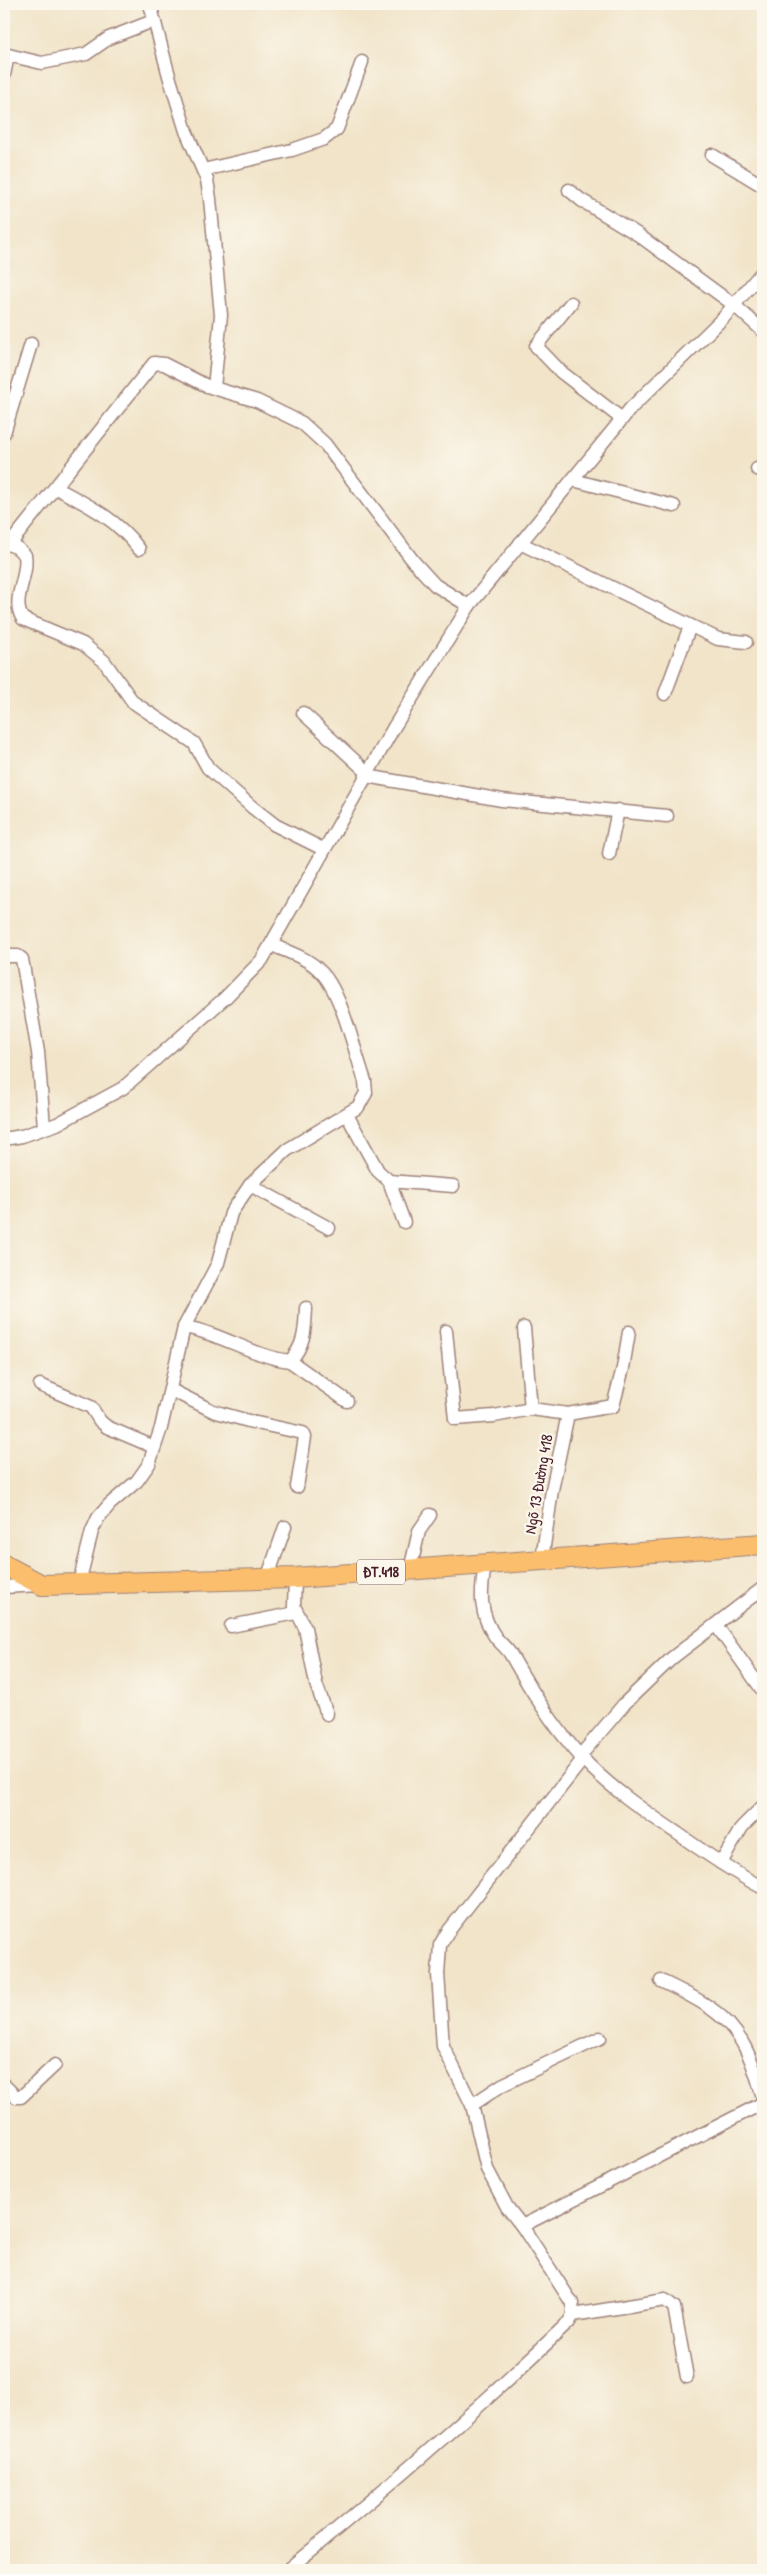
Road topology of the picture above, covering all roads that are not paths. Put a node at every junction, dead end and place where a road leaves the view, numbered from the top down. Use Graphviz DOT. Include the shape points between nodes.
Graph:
graph roads {
  1 [pos="150,4"];
  2 [pos="153,21"];
  3 [pos="6,54"];
  4 [pos="362,62"];
  5 [pos="4,75"];
  6 [pos="712,155"];
  7 [pos="203,170"];
  8 [pos="763,186"];
  9 [pos="569,190"];
  10 [pos="763,271"];
  11 [pos="571,303"];
  12 [pos="734,306"];
  13 [pos="763,331"];
  14 [pos="31,344"];
  15 [pos="214,388"];
  16 [pos="622,418"];
  17 [pos="4,433"];
  18 [pos="573,480"];
  19 [pos="56,488"];
  20 [pos="674,506"];
  21 [pos="520,543"];
  22 [pos="7,544"];
  23 [pos="139,549"];
  24 [pos="469,606"];
  25 [pos="690,626"];
  26 [pos="746,642"];
  27 [pos="665,694"];
  28 [pos="303,714"];
  29 [pos="367,774"];
  30 [pos="618,810"];
  31 [pos="666,816"];
  32 [pos="323,849"];
  33 [pos="609,854"];
  34 [pos="272,945"];
  35 [pos="4,956"];
  36 [pos="347,1114"];
  37 [pos="44,1128"];
  38 [pos="4,1139"];
  39 [pos="389,1181"];
  40 [pos="250,1185"];
  41 [pos="453,1186"];
  42 [pos="404,1222"];
  43 [pos="329,1228"];
  44 [pos="306,1308"];
  45 [pos="184,1327"];
  46 [pos="524,1328"];
  47 [pos="446,1331"];
  48 [pos="629,1332"];
  49 [pos="290,1361"];
  50 [pos="40,1385"];
  51 [pos="171,1390"];
  52 [pos="347,1401"];
  53 [pos="531,1409"];
  54 [pos="568,1414"];
  55 [pos="154,1447"];
  56 [pos="297,1487"];
  57 [pos="430,1515"];
  58 [pos="285,1528"];
  59 [pos="763,1544"];
  60 [pos="542,1560"];
  61 [pos="4,1565"];
  62 [pos="485,1566"];
  63 [pos="410,1570"];
  64 [pos="294,1578"];
  65 [pos="267,1579"];
  66 [pos="79,1583"];
  67 [pos="42,1585"];
  68 [pos="4,1587"];
  69 [pos="763,1588"];
  70 [pos="296,1614"];
  71 [pos="716,1625"];
  72 [pos="231,1626"];
  73 [pos="763,1691"];
  74 [pos="326,1714"];
  75 [pos="582,1758"];
  76 [pos="763,1806"];
  77 [pos="721,1863"];
  78 [pos="763,1888"];
  79 [pos="660,1981"];
  80 [pos="600,2038"];
  81 [pos="55,2065"];
  82 [pos="4,2085"];
  83 [pos="763,2098"];
  84 [pos="763,2103"];
  85 [pos="472,2104"];
  86 [pos="522,2226"];
  87 [pos="573,2315"];
  88 [pos="687,2377"];
  89 [pos="287,2570"];
  1 -- 2 [label="street"];
  2 -- 3 [label="street" via="109,38 86,54 42,63"];
  2 -- 7 [label="street" via="186,130"];
  3 -- 5 [label="street"];
  4 -- 7 [label="street" via="337,129 324,138 292,150"];
  6 -- 8 [label="street"];
  7 -- 15 [label="street" via="210,199 221,315"];
  9 -- 12 [label="street" via="637,234"];
  10 -- 12 [label="street"];
  11 -- 16 [label="street" via="537,344 538,349 561,372"];
  12 -- 13 [label="street"];
  12 -- 16 [label="street"];
  14 -- 17 [label="street"];
  15 -- 19 [label="street" via="164,364 154,363"];
  15 -- 24 [label="street" via="256,401 302,423 325,444 414,562 435,585"];
  16 -- 18 [label="street"];
  18 -- 20 [label="street"];
  18 -- 21 [label="street"];
  19 -- 22 [label="street"];
  19 -- 23 [label="street" via="112,519"];
  21 -- 24 [label="street"];
  21 -- 25 [label="street"];
  22 -- 32 [label="street" via="23,553 26,560 18,607 23,619 83,644 104,661 132,702 194,743 208,768 252,807 275,825"];
  24 -- 29 [label="street"];
  25 -- 26 [label="street" via="718,638"];
  25 -- 27 [label="street"];
  28 -- 29 [label="street"];
  29 -- 30 [label="street" via="502,800"];
  29 -- 32 [label="street"];
  30 -- 31 [label="street"];
  30 -- 33 [label="street"];
  32 -- 34 [label="street" via="320,860"];
  34 -- 36 [label="street" via="321,971 335,994 365,1081 366,1093 358,1107"];
  34 -- 37 [label="street" via="226,998 123,1088 84,1111"];
  35 -- 37 [label="street" via="22,959 38,1052"];
  36 -- 39 [label="street" via="378,1171"];
  36 -- 40 [label="street" via="291,1147"];
  37 -- 38 [label="street"];
  39 -- 41 [label="street"];
  39 -- 42 [label="street"];
  40 -- 43 [label="street"];
  40 -- 45 [label="street" via="231,1212 218,1263"];
  44 -- 49 [label="street" via="305,1337"];
  45 -- 49 [label="street" via="222,1337 278,1360"];
  45 -- 51 [label="street"];
  46 -- 53 [label="street, Ngõ 13 Đường 418"];
  47 -- 53 [label="street, Ngõ 13 Đường 418" via="455,1419"];
  48 -- 54 [label="street, Ngõ 13 Đường 418" via="613,1406"];
  49 -- 52 [label="street"];
  50 -- 55 [label="street" via="91,1407 107,1427"];
  51 -- 55 [label="street"];
  51 -- 56 [label="street" via="213,1411 303,1433"];
  53 -- 54 [label="street, Ngõ 13 Đường 418"];
  54 -- 60 [label="street, Ngõ 13 Đường 418"];
  55 -- 66 [label="street" via="146,1470 95,1524"];
  57 -- 63 [label="street" via="419,1531"];
  58 -- 65 [label="street"];
  59 -- 60 [label="main road, ĐT.418"];
  60 -- 62 [label="main road, ĐT.418"];
  61 -- 67 [label="main road"];
  62 -- 63 [label="main road, ĐT.418"];
  62 -- 75 [label="street" via="480,1594 497,1640 506,1646 546,1714"];
  63 -- 64 [label="main road, ĐT.418"];
  64 -- 65 [label="main road, ĐT.418"];
  64 -- 70 [label="street"];
  65 -- 66 [label="main road, ĐT.418"];
  66 -- 67 [label="main road, ĐT.418"];
  67 -- 68 [label="street"];
  69 -- 71 [label="street"];
  70 -- 72 [label="street"];
  70 -- 74 [label="street" via="305,1628 316,1684"];
  71 -- 73 [label="street"];
  71 -- 75 [label="street" via="672,1658 625,1703"];
  75 -- 77 [label="street" via="642,1809"];
  75 -- 85 [label="street" via="440,1945 438,1974 443,2046"];
  76 -- 77 [label="street" via="742,1827"];
  77 -- 78 [label="street"];
  79 -- 83 [label="street" via="697,1998 731,2024 745,2047"];
  80 -- 85 [label="street" via="502,2085"];
  81 -- 82 [label="street" via="21,2097 16,2097"];
  84 -- 86 [label="street"];
  85 -- 86 [label="street" via="487,2169 506,2207"];
  86 -- 87 [label="street" via="563,2287 572,2303"];
  87 -- 88 [label="street" via="665,2300 671,2302"];
  87 -- 89 [label="street" via="516,2373 412,2468"];
}
